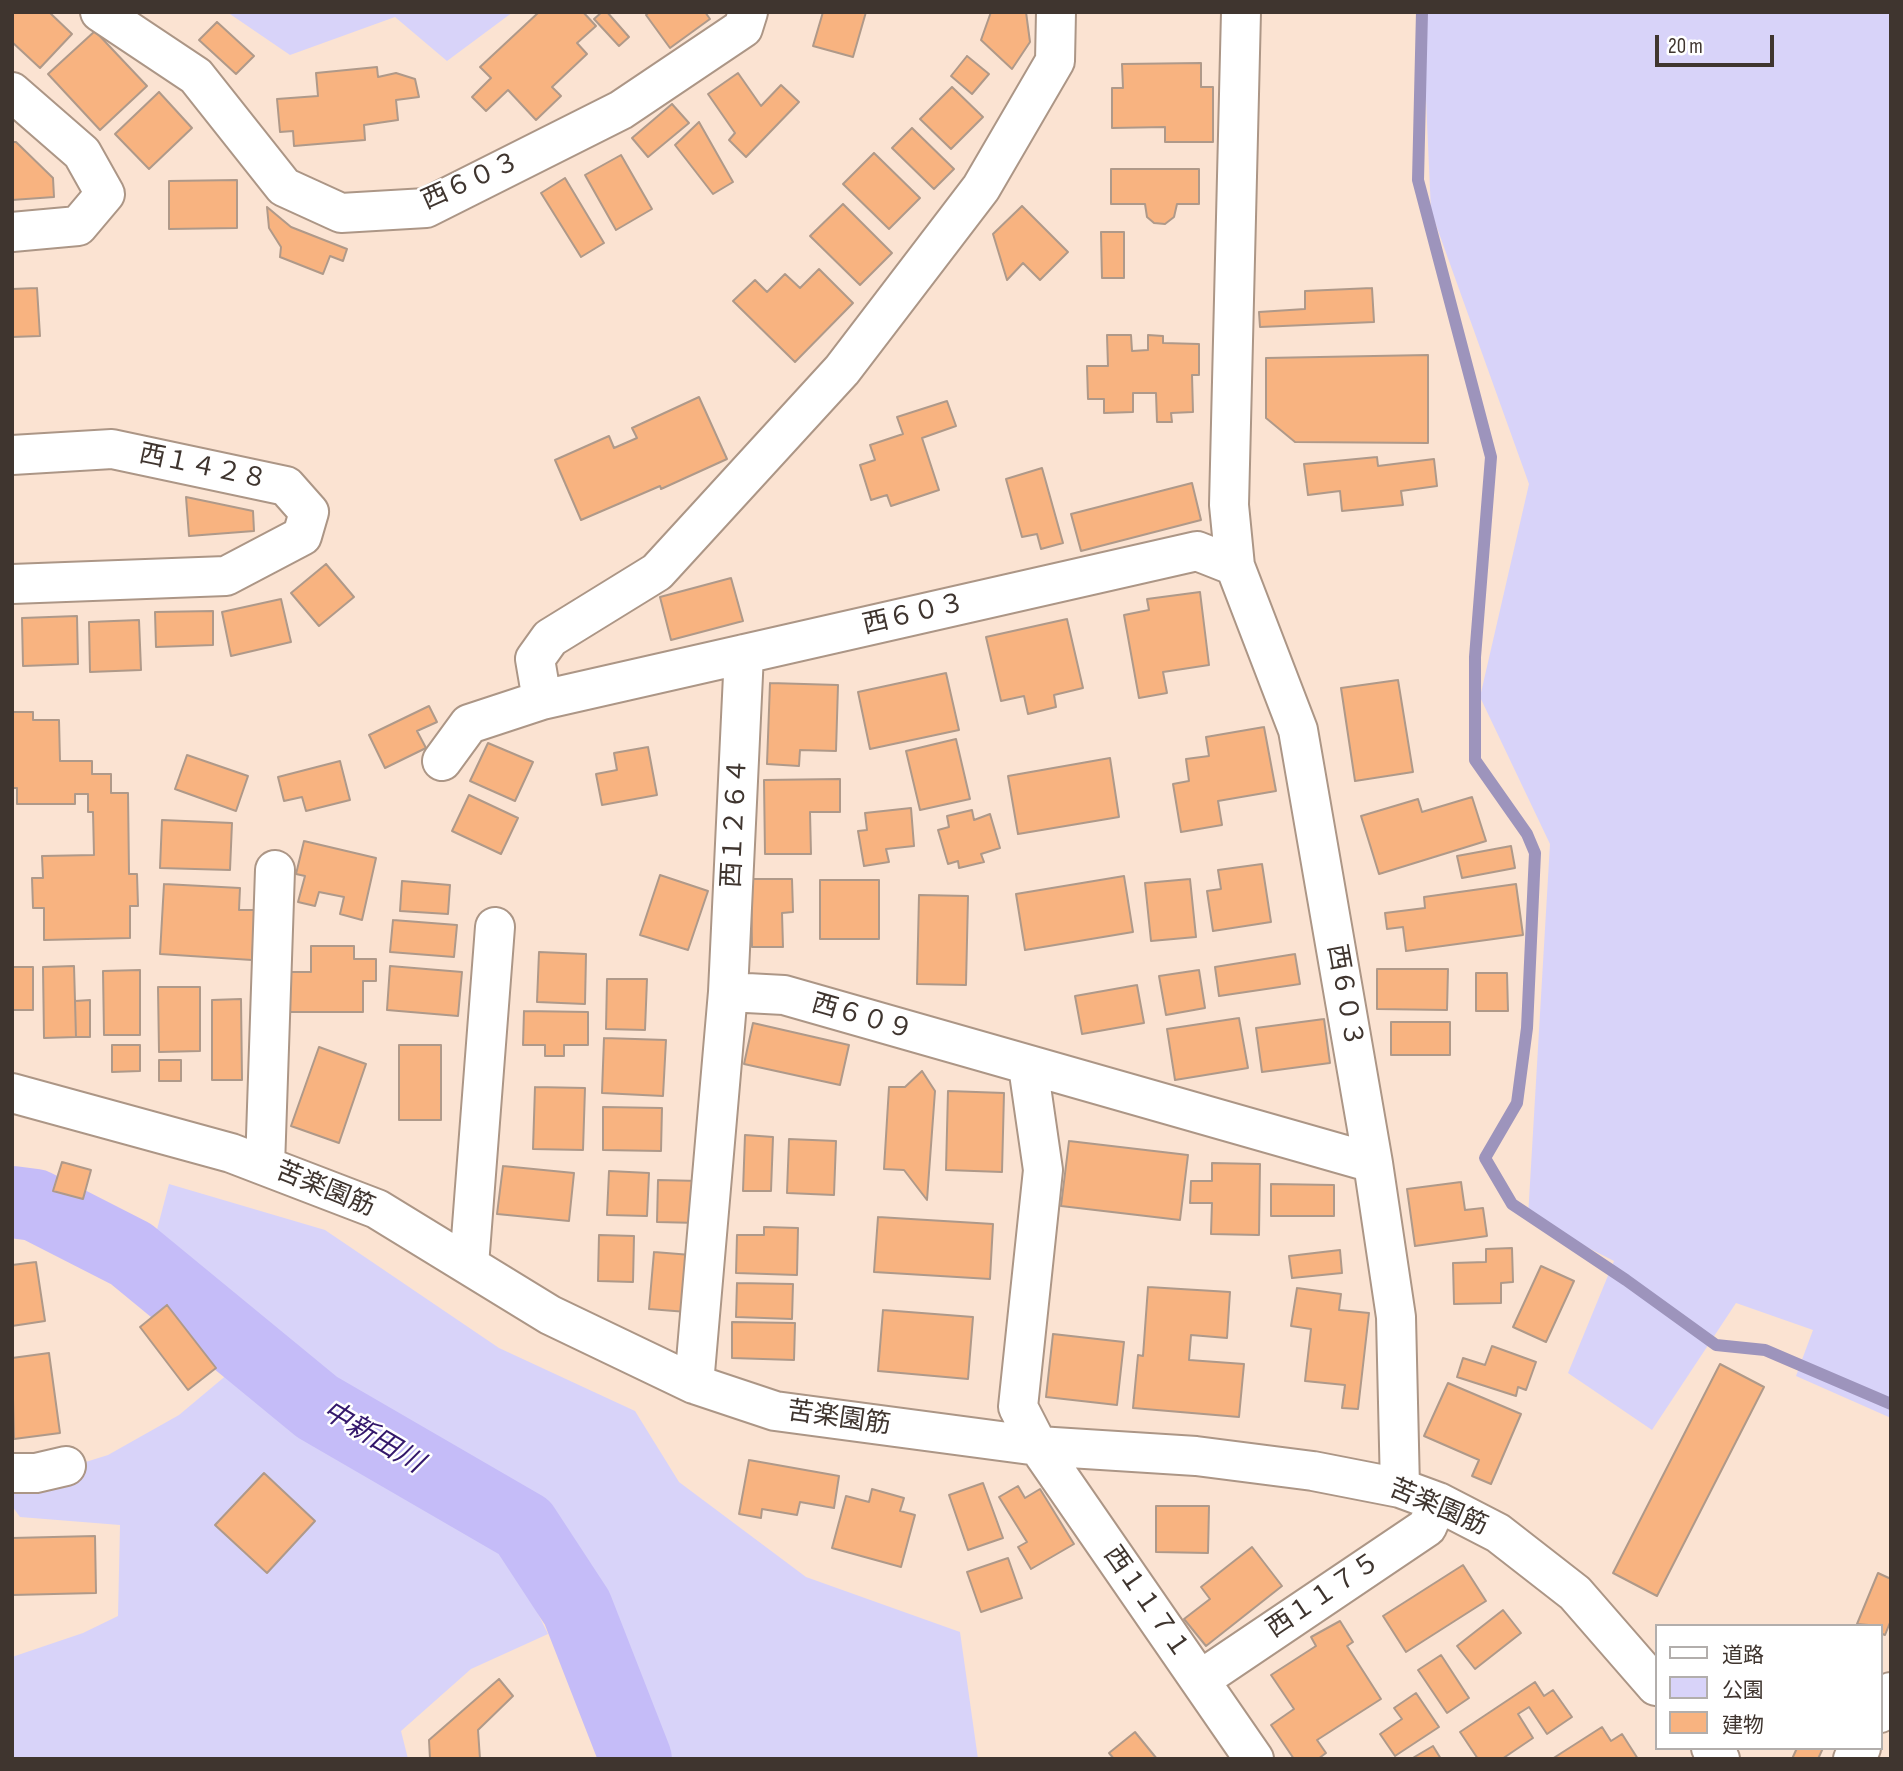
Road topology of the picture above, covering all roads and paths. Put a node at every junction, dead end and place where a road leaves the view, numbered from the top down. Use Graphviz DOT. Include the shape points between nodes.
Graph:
graph roads {
  1 [pos="100,12"];
  2 [pos="748,12"];
  3 [pos="1056,12"];
  4 [pos="1241,12"];
  5 [pos="12,92"];
  6 [pos="12,232"];
  7 [pos="12,454"];
  8 [pos="1236,566"];
  9 [pos="12,584"];
  10 [pos="744,654"];
  11 [pos="542,700"];
  12 [pos="442,761"];
  13 [pos="275,870"];
  14 [pos="495,927"];
  15 [pos="728,992"];
  16 [pos="1028,1066"];
  17 [pos="12,1093"];
  18 [pos="1373,1163"];
  19 [pos="265,1166"];
  20 [pos="469,1265"];
  21 [pos="694,1384"];
  22 [pos="1038,1446"];
  23 [pos="66,1466"];
  24 [pos="12,1473"];
  25 [pos="1401,1488"];
  26 [pos="1438,1502"];
  27 [pos="1200,1680"];
  28 [pos="1654,1684"];
  29 [pos="1891,1692"];
  30 [pos="1882,1709"];
  31 [pos="1254,1759"];
  1 -- 2 [label="street, 西６０３" via="196,76 284,187 341,213 426,208 621,110 743,28"];
  3 -- 11 [label="street" via="1055,61 981,188 842,370 657,572 551,638 535,659"];
  4 -- 8 [label="street" via="1229,505"];
  5 -- 6 [label="street" via="82,153 105,194 78,226"];
  7 -- 9 [label="street, 西１４２８" via="113,449 286,485 309,512 302,536 226,576"];
  8 -- 10 [label="street, 西６０３" via="1197,551"];
  8 -- 18 [label="street, 西６０３" via="1298,730"];
  10 -- 11 [label="street, 西６０３"];
  10 -- 15 [label="street, 西１２６４"];
  11 -- 12 [label="street, 西６０３" via="468,724"];
  13 -- 19 [label="street"];
  14 -- 20 [label="street"];
  15 -- 16 [label="street, 西６０９" via="784,995"];
  15 -- 21 [label="street"];
  16 -- 18 [label="street, 西６０９"];
  16 -- 22 [label="street, 西１１７１" via="1043,1170 1018,1407"];
  17 -- 19 [label="street, 苦楽園筋"];
  18 -- 25 [label="street, 西６０３" via="1396,1317"];
  19 -- 20 [label="street, 苦楽園筋" via="377,1209"];
  20 -- 21 [label="street, 苦楽園筋" via="550,1315"];
  21 -- 22 [label="street, 苦楽園筋" via="775,1411"];
  22 -- 25 [label="street, 苦楽園筋" via="1196,1456"];
  22 -- 27 [label="street, 西１１７１"];
  23 -- 24 [label="street"];
  25 -- 26 [label="street, 苦楽園筋"];
  26 -- 27 [label="street, 西１１７５" via="1427,1527"];
  26 -- 28 [label="street, 苦楽園筋" via="1498,1533 1575,1593"];
  27 -- 31 [label="street, 西１１７１"];
  29 -- 30 [label="street"];
}
